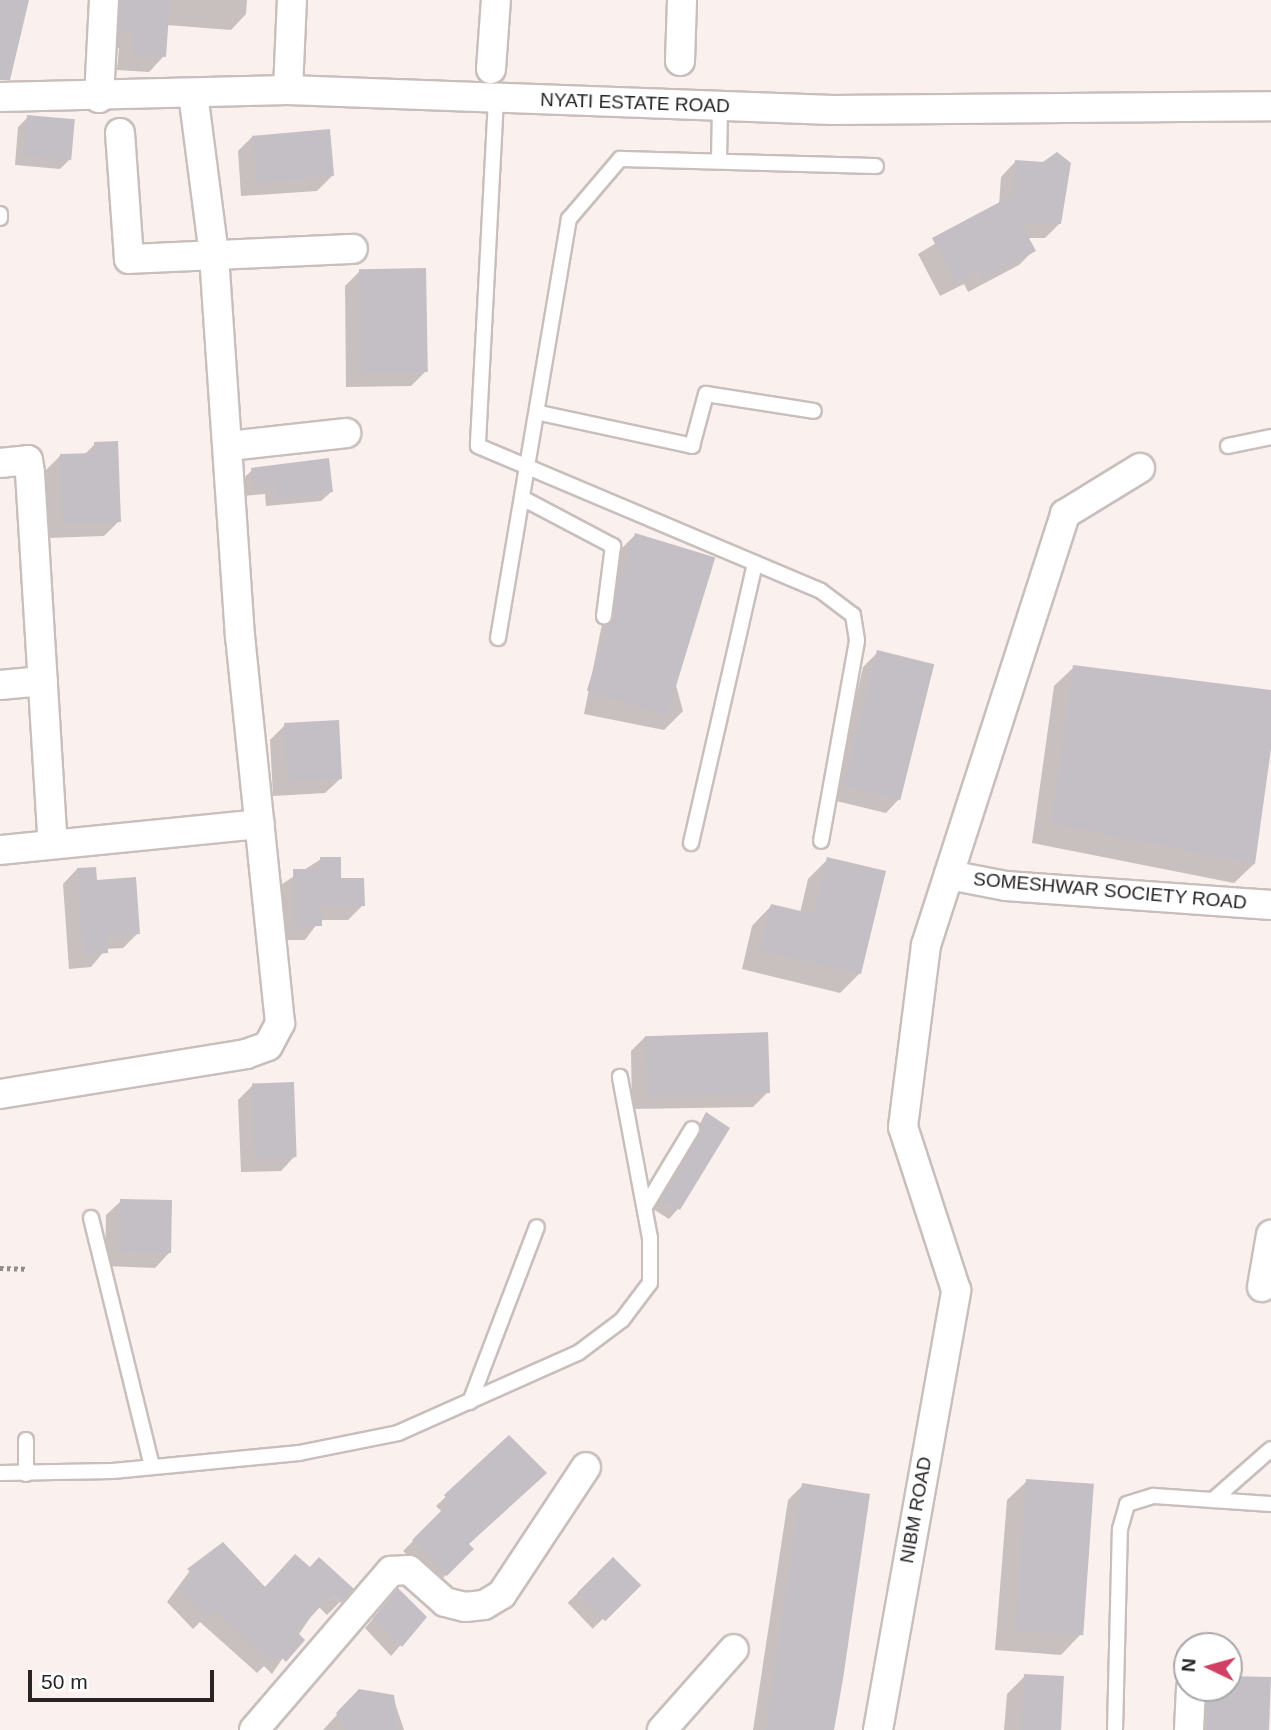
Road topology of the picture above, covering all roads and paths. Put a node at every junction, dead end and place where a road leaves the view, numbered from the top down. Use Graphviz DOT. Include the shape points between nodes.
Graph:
graph roads {
  1 [pos="104,0"];
  2 [pos="292,0"];
  3 [pos="496,0"];
  4 [pos="682,0"];
  5 [pos="680,61"];
  6 [pos="491,69"];
  7 [pos="288,90"];
  8 [pos="193,94"];
  9 [pos="0,97"];
  10 [pos="99,98"];
  11 [pos="496,99"];
  12 [pos="720,106"];
  13 [pos="1271,106"];
  14 [pos="120,133"];
  15 [pos="719,160"];
  16 [pos="876,166"];
  17 [pos="354,249"];
  18 [pos="214,255"];
  19 [pos="814,411"];
  20 [pos="540,413"];
  21 [pos="346,433"];
  22 [pos="1271,437"];
  23 [pos="229,446"];
  24 [pos="1228,446"];
  25 [pos="0,463"];
  26 [pos="529,468"];
  27 [pos="1140,468"];
  28 [pos="524,499"];
  29 [pos="755,563"];
  30 [pos="604,616"];
  31 [pos="498,638"];
  32 [pos="43,681"];
  33 [pos="0,685"];
  34 [pos="260,824"];
  35 [pos="821,841"];
  36 [pos="691,843"];
  37 [pos="53,844"];
  38 [pos="0,850"];
  39 [pos="949,875"];
  40 [pos="1271,905"];
  41 [pos="620,1077"];
  42 [pos="0,1094"];
  43 [pos="692,1129"];
  44 [pos="645,1207"];
  45 [pos="91,1218"];
  46 [pos="537,1227"];
  47 [pos="1271,1235"];
  48 [pos="0,1268"];
  49 [pos="24,1269"];
  50 [pos="1262,1287"];
  51 [pos="470,1402"];
  52 [pos="26,1440"];
  53 [pos="1271,1449"];
  54 [pos="152,1467"];
  55 [pos="586,1467"];
  56 [pos="0,1473"];
  57 [pos="26,1474"];
  58 [pos="1213,1500"];
  59 [pos="1271,1504"];
  60 [pos="734,1649"];
  61 [pos="1190,1702"];
  62 [pos="254,1730"];
  63 [pos="662,1730"];
  64 [pos="878,1730"];
  65 [pos="1115,1730"];
  66 [pos="1189,1730"];
  1 -- 10 [label="street"];
  2 -- 7 [label="street"];
  3 -- 6 [label="street"];
  4 -- 5 [label="street"];
  7 -- 8 [label="street, NYATI ESTATE ROAD"];
  7 -- 11 [label="street, NYATI ESTATE ROAD"];
  8 -- 10 [label="street, NYATI ESTATE ROAD"];
  8 -- 18 [label="street"];
  9 -- 10 [label="street, NYATI ESTATE ROAD"];
  11 -- 12 [label="street, NYATI ESTATE ROAD"];
  11 -- 26 [label="lane" via="478,446"];
  12 -- 13 [label="street, NYATI ESTATE ROAD"];
  12 -- 15 [label="lane"];
  14 -- 18 [label="street" via="129,259"];
  15 -- 16 [label="lane"];
  15 -- 20 [label="lane" via="620,159 569,219"];
  17 -- 18 [label="street"];
  18 -- 23 [label="street"];
  19 -- 20 [label="lane" via="706,394 692,446"];
  20 -- 26 [label="lane"];
  21 -- 23 [label="street"];
  22 -- 24 [label="lane"];
  23 -- 34 [label="street"];
  25 -- 32 [label="street" via="28,460"];
  26 -- 28 [label="lane"];
  26 -- 29 [label="lane"];
  27 -- 39 [label="street" via="1065,514"];
  28 -- 30 [label="lane" via="613,546"];
  28 -- 31 [label="lane"];
  29 -- 35 [label="lane" via="821,591 853,615 857,641"];
  29 -- 36 [label="lane"];
  32 -- 33 [label="street"];
  32 -- 37 [label="street"];
  34 -- 37 [label="street"];
  34 -- 42 [label="street" via="280,1023 268,1046"];
  37 -- 38 [label="street"];
  39 -- 40 [label="street, SOMESHWAR SOCIETY ROAD" via="1006,886"];
  39 -- 64 [label="street, NIBM ROAD" via="915,999 903,1127 956,1290"];
  41 -- 44 [label="lane"];
  43 -- 44 [label="lane"];
  44 -- 51 [label="lane" via="650,1283 622,1320 578,1353"];
  45 -- 54 [label="lane"];
  46 -- 51 [label="lane"];
  47 -- 50 [label="street"];
  48 -- 49 [label="path"];
  51 -- 54 [label="lane" via="398,1433 299,1453"];
  52 -- 57 [label="lane"];
  53 -- 58 [label="lane"];
  54 -- 57 [label="lane"];
  55 -- 62 [label="street" via="502,1594 484,1605 445,1602 409,1570 391,1571"];
  56 -- 57 [label="lane"];
  58 -- 59 [label="lane"];
  58 -- 65 [label="lane" via="1154,1496 1127,1504 1120,1529"];
  60 -- 63 [label="street"];
  61 -- 66 [label="street"];
}
